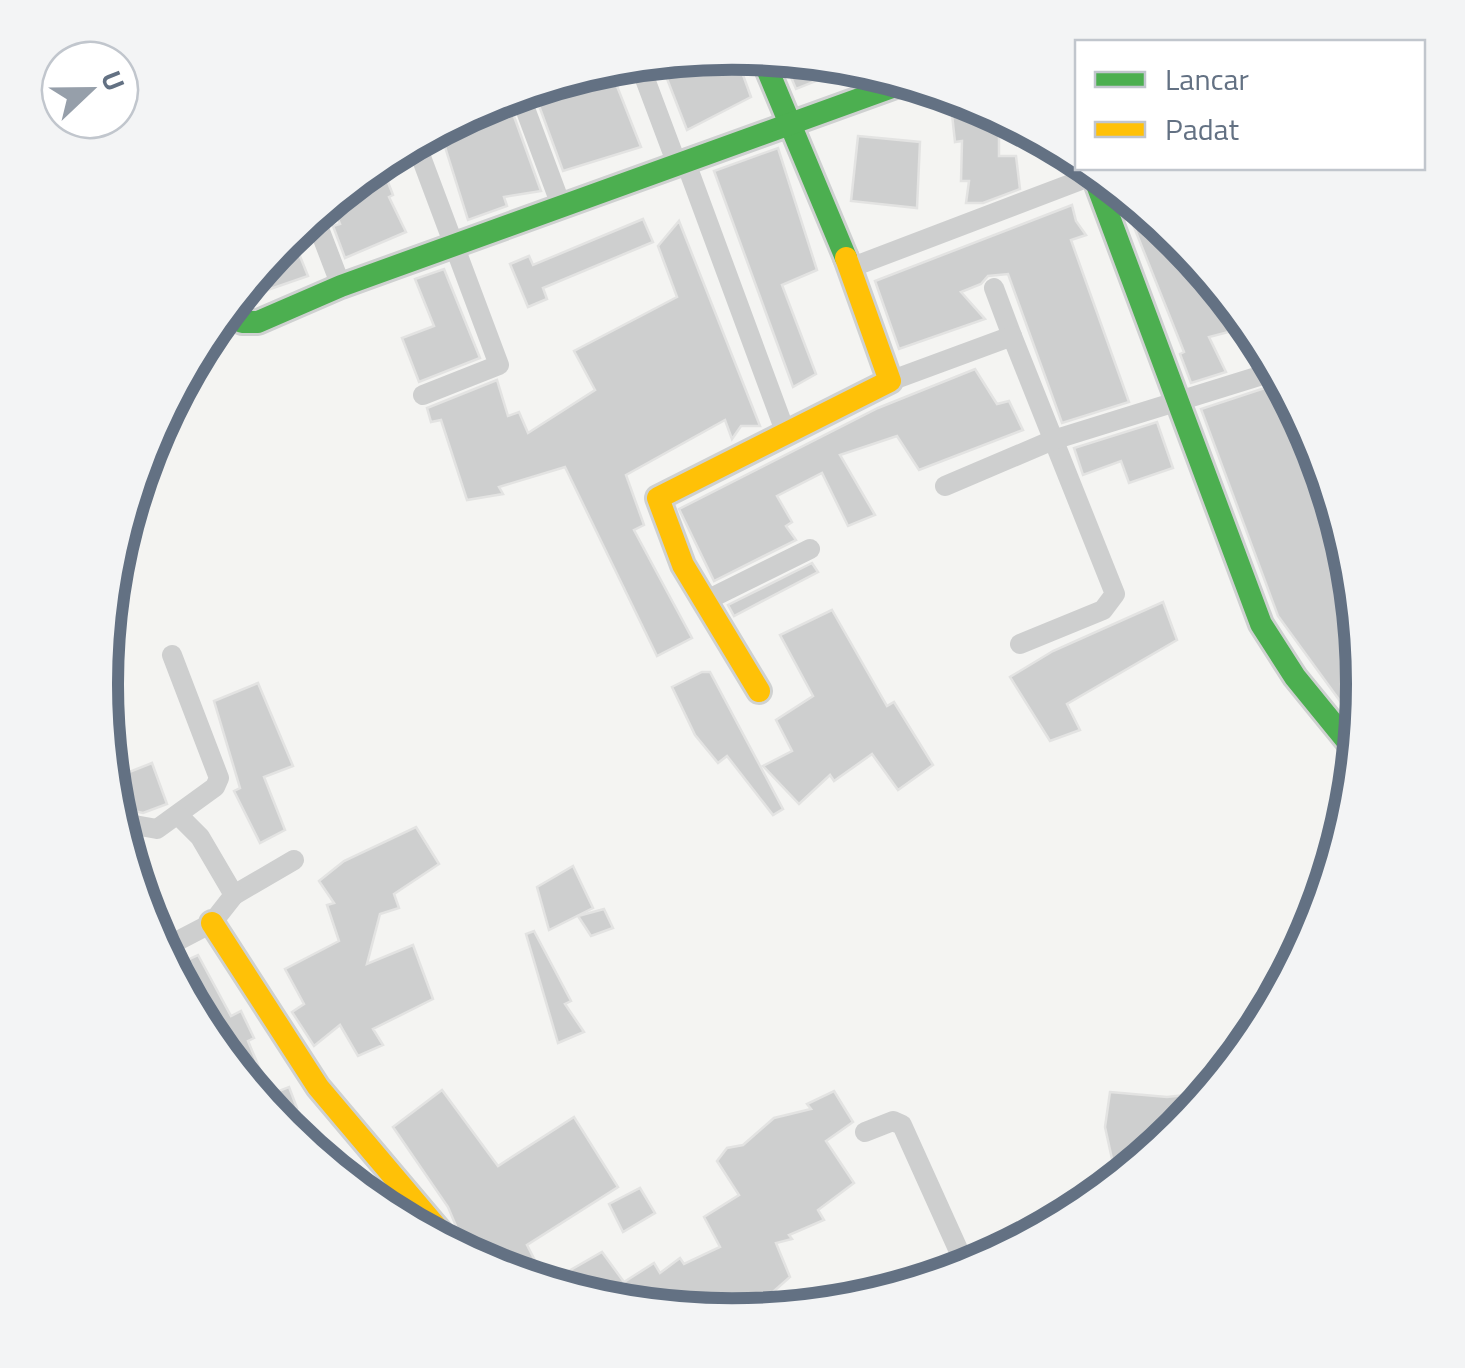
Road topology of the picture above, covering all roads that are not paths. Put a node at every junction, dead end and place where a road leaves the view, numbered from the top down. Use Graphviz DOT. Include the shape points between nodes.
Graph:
graph roads {
  1 [pos="769,71"];
  2 [pos="645,76"];
  3 [pos="887,90"];
  4 [pos="524,107"];
  5 [pos="790,127"];
  6 [pos="421,155"];
  7 [pos="682,165"];
  8 [pos="1083,180"];
  9 [pos="1100,193"];
  10 [pos="562,208"];
  11 [pos="1123,210"];
  12 [pos="1109,216"];
  13 [pos="320,230"];
  14 [pos="458,247"];
  15 [pos="850,268"];
  16 [pos="341,286"];
  17 [pos="994,288"];
  18 [pos="239,319"];
  19 [pos="1012,336"];
  20 [pos="1263,375"];
  21 [pos="890,381"];
  22 [pos="423,394"];
  23 [pos="1181,403"];
  24 [pos="785,431"];
  25 [pos="1053,440"];
  26 [pos="945,486"];
  27 [pos="810,549"];
  28 [pos="705,602"];
  29 [pos="1020,644"];
  30 [pos="172,656"];
  31 [pos="759,691"];
  32 [pos="1344,737"];
  33 [pos="179,816"];
  34 [pos="135,825"];
  35 [pos="294,860"];
  36 [pos="234,894"];
  37 [pos="212,923"];
  38 [pos="176,942"];
  39 [pos="864,1132"];
  40 [pos="427,1217"];
  41 [pos="960,1254"];
  1 -- 5 [label="street"];
  2 -- 7 [label="street"];
  3 -- 5 [label="street"];
  4 -- 10 [label="street"];
  5 -- 7 [label="street"];
  5 -- 15 [label="street"];
  6 -- 14 [label="street"];
  7 -- 10 [label="street"];
  7 -- 24 [label="street"];
  8 -- 15 [label="street"];
  9 -- 12 [label="street"];
  10 -- 14 [label="street"];
  11 -- 12 [label="street"];
  12 -- 23 [label="street"];
  13 -- 16 [label="street"];
  14 -- 16 [label="street"];
  14 -- 22 [label="street" via="499,366"];
  15 -- 21 [label="street"];
  16 -- 18 [label="street" via="258,322"];
  17 -- 19 [label="street"];
  19 -- 21 [label="street"];
  19 -- 25 [label="street"];
  20 -- 23 [label="street"];
  21 -- 24 [label="street"];
  23 -- 25 [label="street"];
  23 -- 32 [label="street" via="1260,624"];
  24 -- 28 [label="street" via="660,494 660,516"];
  25 -- 26 [label="street"];
  25 -- 29 [label="street" via="1115,594 1103,610"];
  27 -- 28 [label="street"];
  28 -- 31 [label="street"];
  30 -- 33 [label="street" via="219,778"];
  33 -- 34 [label="street" via="156,828"];
  33 -- 36 [label="street" via="200,836"];
  35 -- 36 [label="street"];
  36 -- 37 [label="street"];
  37 -- 38 [label="street"];
  37 -- 40 [label="street" via="318,1087"];
  39 -- 41 [label="street" via="893,1121 902,1126"];
}
